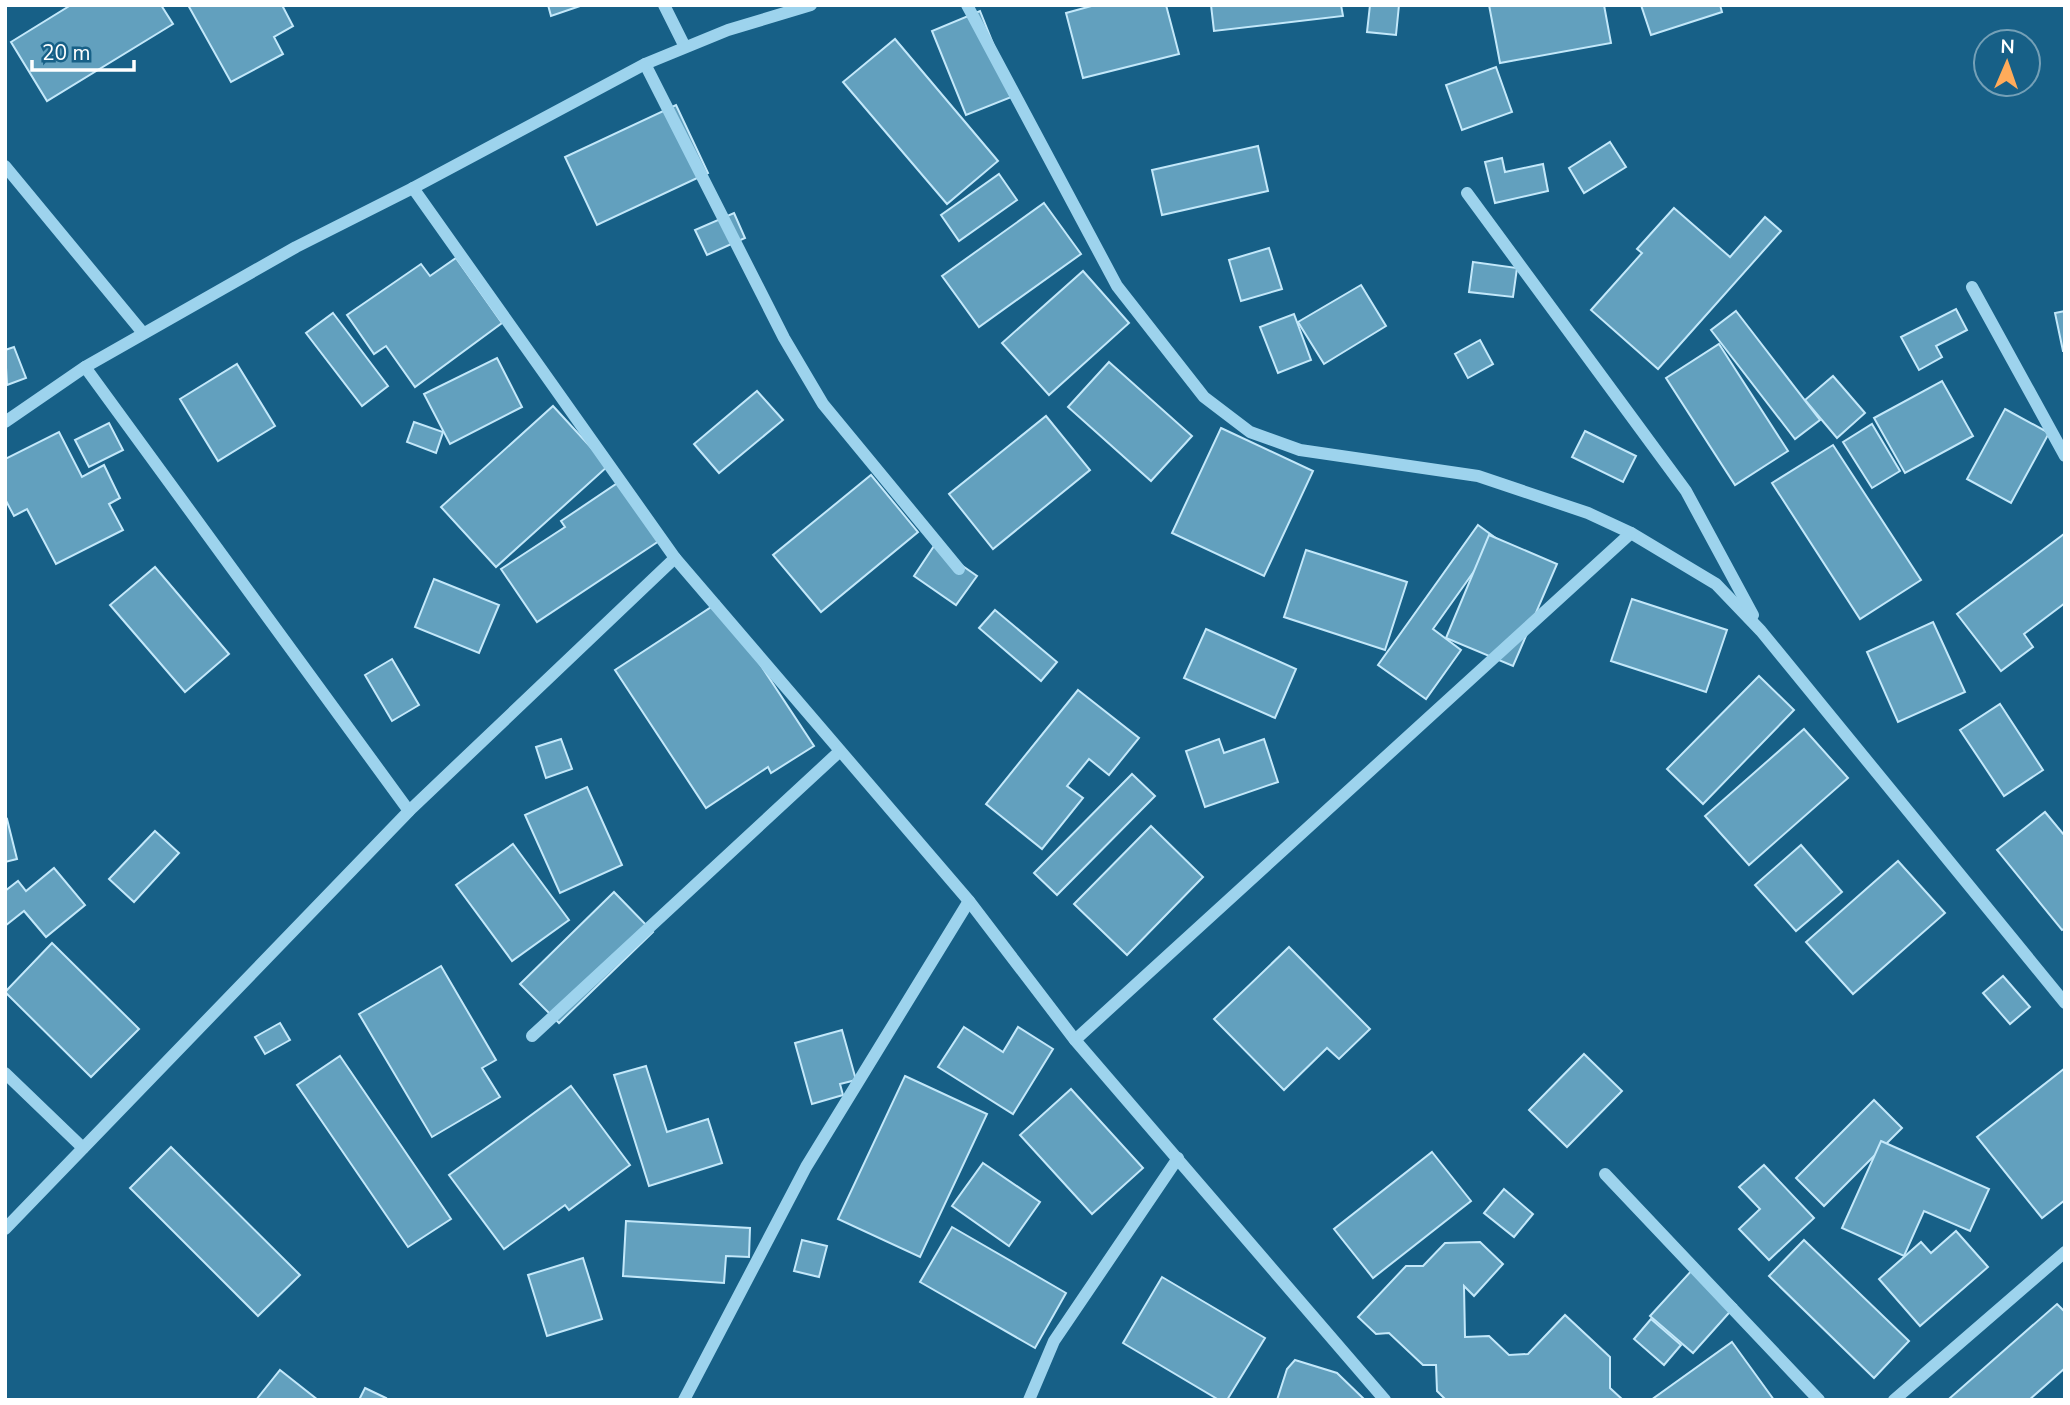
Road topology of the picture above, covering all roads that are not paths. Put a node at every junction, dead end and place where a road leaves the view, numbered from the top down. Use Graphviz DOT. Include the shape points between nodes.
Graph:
graph roads {
  1 [pos="664,5"];
  2 [pos="811,5"];
  3 [pos="967,5"];
  4 [pos="685,47"];
  5 [pos="645,64"];
  6 [pos="5,166"];
  7 [pos="413,188"];
  8 [pos="1467,193"];
  9 [pos="1972,287"];
  10 [pos="143,333"];
  11 [pos="85,367"];
  12 [pos="5,422"];
  13 [pos="2065,456"];
  14 [pos="1631,533"];
  15 [pos="675,558"];
  16 [pos="959,569"];
  17 [pos="1761,631"];
  18 [pos="840,751"];
  19 [pos="409,811"];
  20 [pos="969,901"];
  21 [pos="2065,1003"];
  22 [pos="532,1036"];
  23 [pos="1075,1040"];
  24 [pos="5,1073"];
  25 [pos="83,1148"];
  26 [pos="1178,1158"];
  27 [pos="1605,1174"];
  28 [pos="5,1229"];
  29 [pos="2065,1252"];
  30 [pos="684,1400"];
  31 [pos="1029,1400"];
  32 [pos="1385,1400"];
  33 [pos="1819,1400"];
  34 [pos="1894,1400"];
  1 -- 4 [label="street"];
  2 -- 4 [label="street"];
  3 -- 14 [label="street" via="1117,286 1204,397 1250,432 1300,450 1478,476 1588,513"];
  4 -- 5 [label="street"];
  5 -- 7 [label="street"];
  5 -- 16 [label="street" via="784,338 823,404"];
  6 -- 10 [label="street"];
  7 -- 10 [label="street"];
  7 -- 15 [label="street"];
  8 -- 17 [label="street" via="1686,491"];
  9 -- 13 [label="street"];
  10 -- 11 [label="street"];
  11 -- 12 [label="street"];
  11 -- 19 [label="street"];
  14 -- 17 [label="street" via="1716,584"];
  14 -- 23 [label="street"];
  15 -- 18 [label="street"];
  15 -- 19 [label="street"];
  17 -- 21 [label="street"];
  18 -- 20 [label="street"];
  18 -- 22 [label="street"];
  19 -- 25 [label="street"];
  20 -- 23 [label="street"];
  20 -- 30 [label="street" via="806,1167"];
  23 -- 26 [label="street"];
  24 -- 25 [label="street"];
  25 -- 28 [label="street"];
  26 -- 31 [label="street" via="1054,1341"];
  26 -- 32 [label="street"];
  27 -- 33 [label="street"];
  29 -- 34 [label="street"];
}
